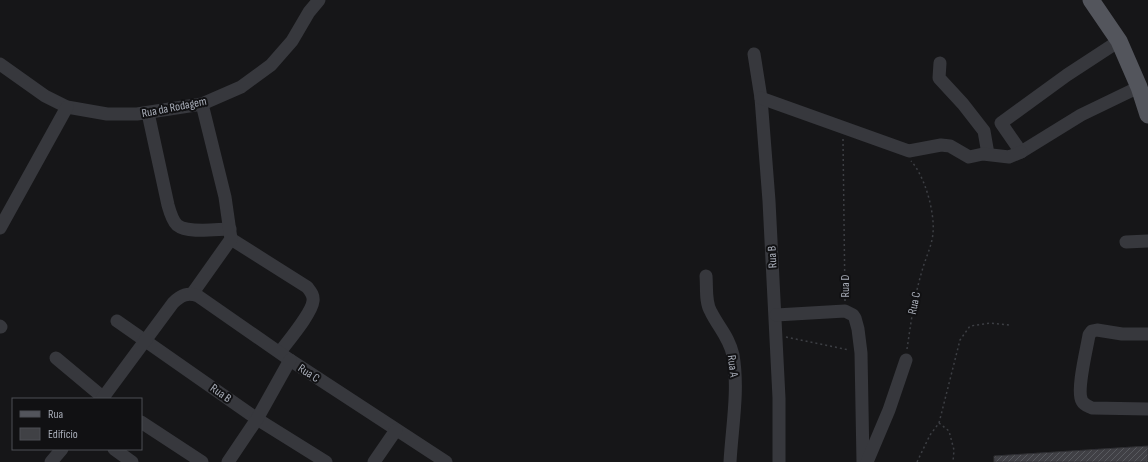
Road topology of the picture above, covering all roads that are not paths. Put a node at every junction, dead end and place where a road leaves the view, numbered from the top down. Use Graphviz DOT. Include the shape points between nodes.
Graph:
graph roads {
  1 [pos="319,0"];
  2 [pos="1091,0"];
  3 [pos="1119,41"];
  4 [pos="754,54"];
  5 [pos="940,63"];
  6 [pos="0,64"];
  7 [pos="1139,87"];
  8 [pos="761,98"];
  9 [pos="202,104"];
  10 [pos="67,107"];
  11 [pos="148,112"];
  12 [pos="1148,115"];
  13 [pos="1001,123"];
  14 [pos="985,134"];
  15 [pos="1021,152"];
  16 [pos="988,154"];
  17 [pos="0,228"];
  18 [pos="230,234"];
  19 [pos="1148,241"];
  20 [pos="1126,242"];
  21 [pos="706,276"];
  22 [pos="192,294"];
  23 [pos="776,315"];
  24 [pos="117,321"];
  25 [pos="1148,334"];
  26 [pos="146,340"];
  27 [pos="285,356"];
  28 [pos="56,358"];
  29 [pos="906,360"];
  30 [pos="102,398"];
  31 [pos="104,398"];
  32 [pos="1148,409"];
  33 [pos="257,419"];
  34 [pos="142,423"];
  35 [pos="396,430"];
  36 [pos="61,450"];
  37 [pos="115,450"];
  38 [pos="51,462"];
  39 [pos="132,462"];
  40 [pos="202,462"];
  41 [pos="228,462"];
  42 [pos="326,462"];
  43 [pos="374,462"];
  44 [pos="446,462"];
  45 [pos="730,462"];
  46 [pos="779,462"];
  47 [pos="863,462"];
  48 [pos="867,462"];
  1 -- 9 [label="street, Rua da Rodagem" via="292,41 271,65 242,87"];
  2 -- 3 [label="main road"];
  3 -- 7 [label="main road"];
  3 -- 13 [label="street"];
  4 -- 8 [label="street, Rua B"];
  5 -- 14 [label="street" via="939,78 963,104"];
  6 -- 10 [label="street, Rua da Rodagem" via="45,96"];
  7 -- 12 [label="main road"];
  7 -- 15 [label="street" via="1081,115"];
  8 -- 16 [label="street" via="899,148 913,151 941,144 967,156"];
  8 -- 23 [label="street, Rua B"];
  9 -- 11 [label="street, Rua da Rodagem"];
  9 -- 18 [label="street" via="225,197"];
  10 -- 11 [label="street, Rua da Rodagem" via="107,114"];
  10 -- 17 [label="street"];
  11 -- 18 [label="street" via="171,216 178,225 187,230"];
  13 -- 14 [label="street"];
  13 -- 15 [label="street"];
  14 -- 16 [label="street"];
  15 -- 16 [label="street" via="1009,158"];
  18 -- 22 [label="street"];
  18 -- 27 [label="street" via="307,287 312,294 314,300 311,310"];
  19 -- 20 [label="street"];
  21 -- 45 [label="street, Rua A" via="710,312 730,342 733,355 736,383"];
  22 -- 26 [label="street" via="184,295 173,303"];
  22 -- 27 [label="street, Rua C"];
  23 -- 46 [label="street, Rua B"];
  23 -- 47 [label="street, Rua D" via="845,311 853,315 857,321 861,353"];
  24 -- 26 [label="street, Rua B"];
  25 -- 32 [label="street" via="1092,331 1082,370 1080,395 1086,406 1092,408"];
  26 -- 31 [label="street"];
  26 -- 33 [label="street, Rua B"];
  27 -- 33 [label="street"];
  27 -- 35 [label="street, Rua C"];
  28 -- 30 [label="street"];
  29 -- 48 [label="street"];
  33 -- 41 [label="street"];
  33 -- 42 [label="street, Rua B"];
  34 -- 40 [label="street"];
  35 -- 43 [label="street"];
  35 -- 44 [label="street, Rua C"];
  36 -- 38 [label="street"];
  37 -- 39 [label="street"];
}
